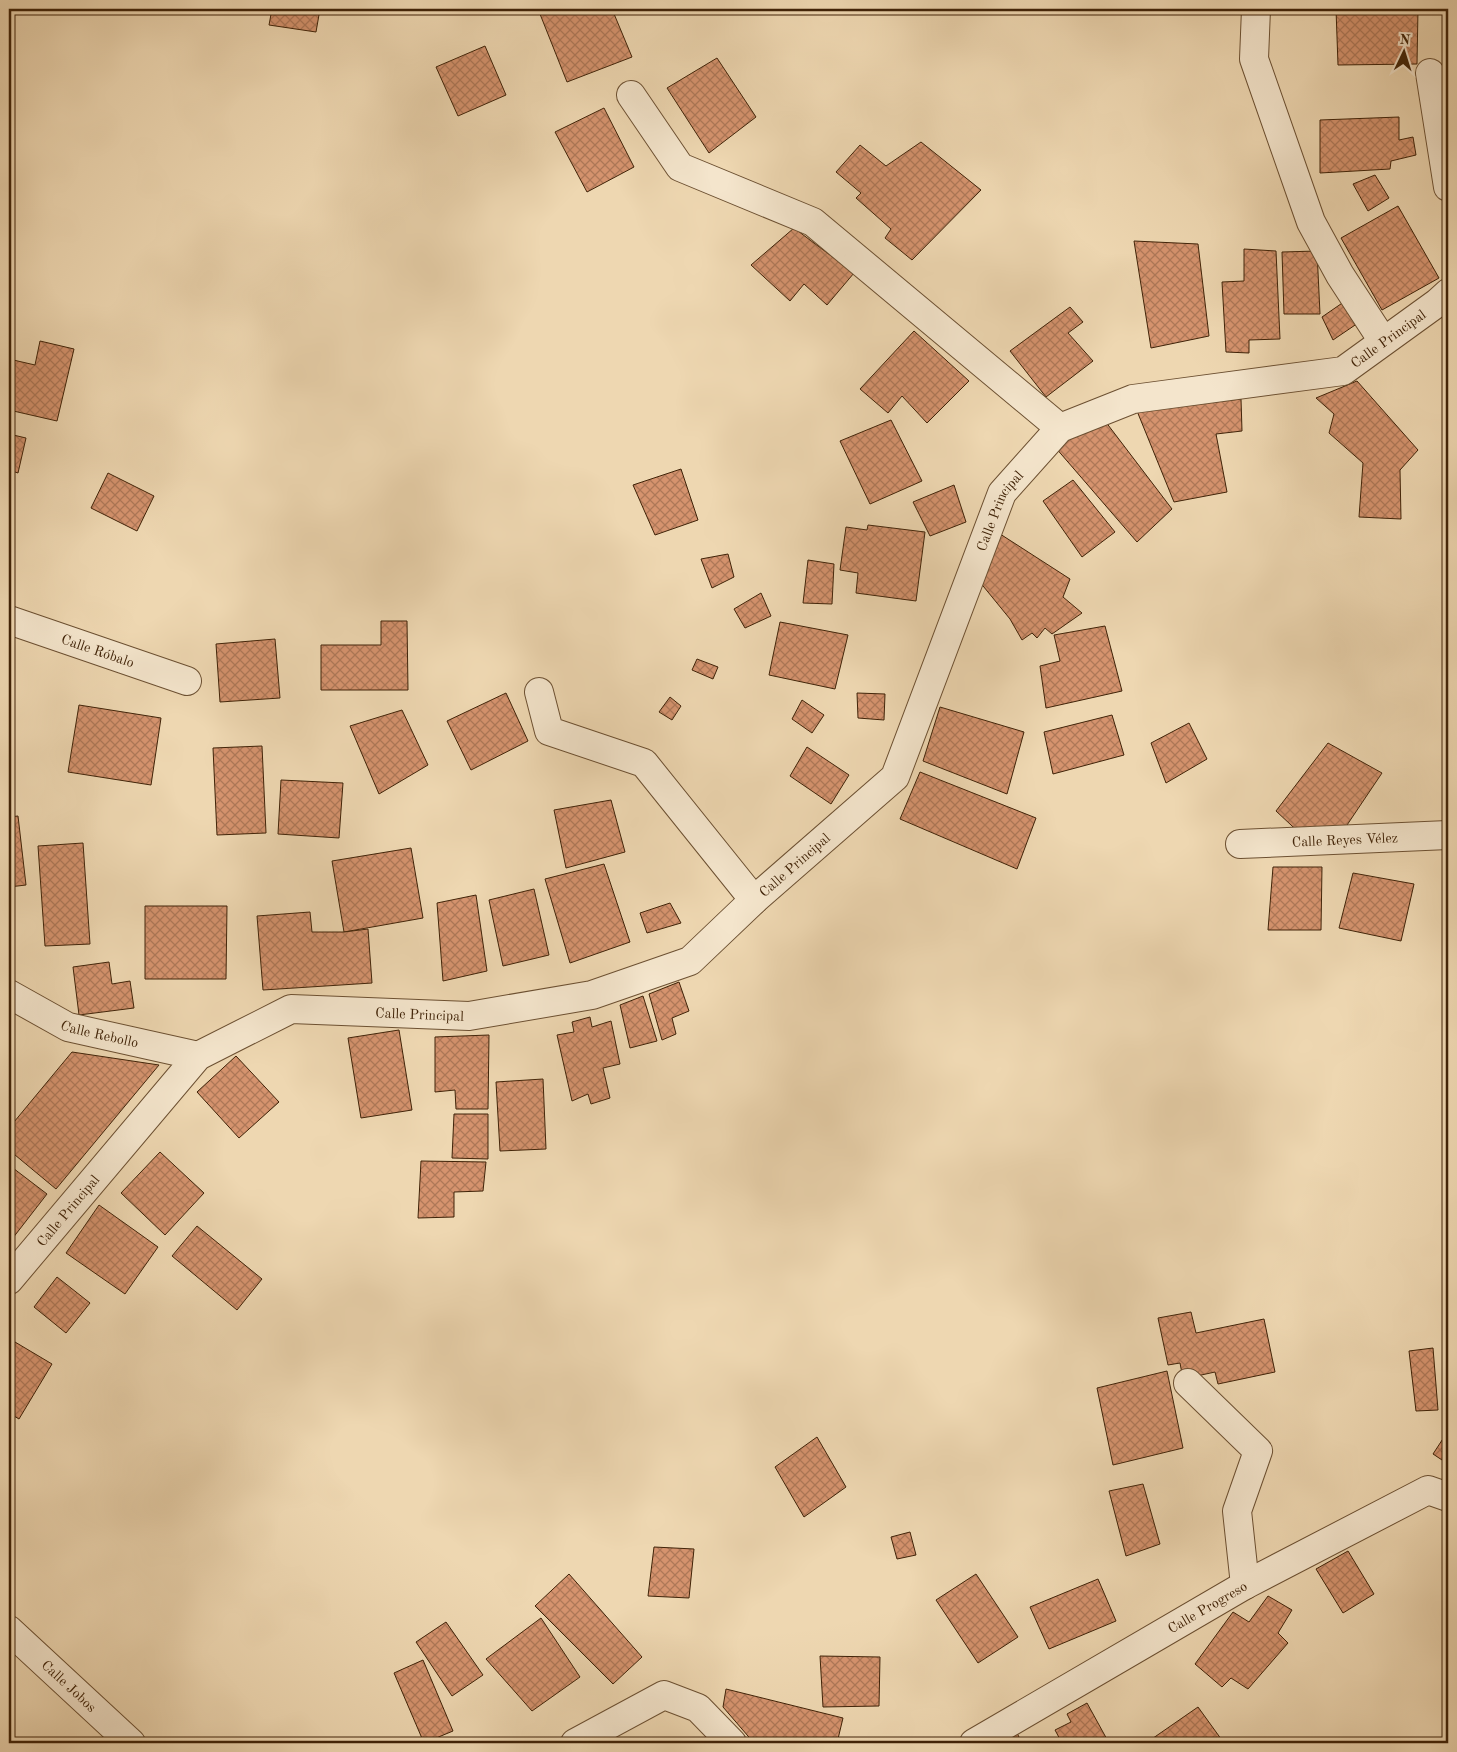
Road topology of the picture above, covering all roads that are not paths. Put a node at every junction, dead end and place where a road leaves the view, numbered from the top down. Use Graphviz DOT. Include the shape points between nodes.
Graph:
graph roads {
  1 [pos="1256,9"];
  2 [pos="1430,73"];
  3 [pos="631,95"];
  4 [pos="1448,187"];
  5 [pos="1448,293"];
  6 [pos="1383,342"];
  7 [pos="1060,428"];
  8 [pos="9,620"];
  9 [pos="187,681"];
  10 [pos="539,692"];
  11 [pos="1448,835"];
  12 [pos="1240,844"];
  13 [pos="754,900"];
  14 [pos="9,994"];
  15 [pos="198,1056"];
  16 [pos="9,1280"];
  17 [pos="1188,1383"];
  18 [pos="1448,1497"];
  19 [pos="1245,1585"];
  20 [pos="9,1630"];
  21 [pos="131,1743"];
  22 [pos="575,1743"];
  23 [pos="732,1743"];
  24 [pos="974,1743"];
  1 -- 6 [label="street" via="1254,60 1311,222"];
  2 -- 4 [label="street"];
  3 -- 7 [label="street" via="680,167 813,222"];
  5 -- 6 [label="street, Calle Principal"];
  6 -- 7 [label="street, Calle Principal" via="1343,370 1133,399"];
  7 -- 13 [label="street, Calle Principal" via="1002,493 895,777"];
  8 -- 9 [label="street, Calle Róbalo"];
  10 -- 13 [label="street" via="549,730 644,763"];
  11 -- 12 [label="street, Calle Reyes Vélez"];
  13 -- 15 [label="street, Calle Principal" via="690,961 592,996 469,1016 291,1009"];
  14 -- 15 [label="street, Calle Rebollo" via="68,1027"];
  15 -- 16 [label="street, Calle Principal"];
  17 -- 19 [label="street" via="1258,1451 1238,1511"];
  18 -- 19 [label="street, Calle Progreso" via="1428,1490"];
  19 -- 24 [label="street, Calle Progreso"];
  20 -- 21 [label="street, Calle Jobos"];
  22 -- 23 [label="street" via="664,1695 698,1708"];
}
